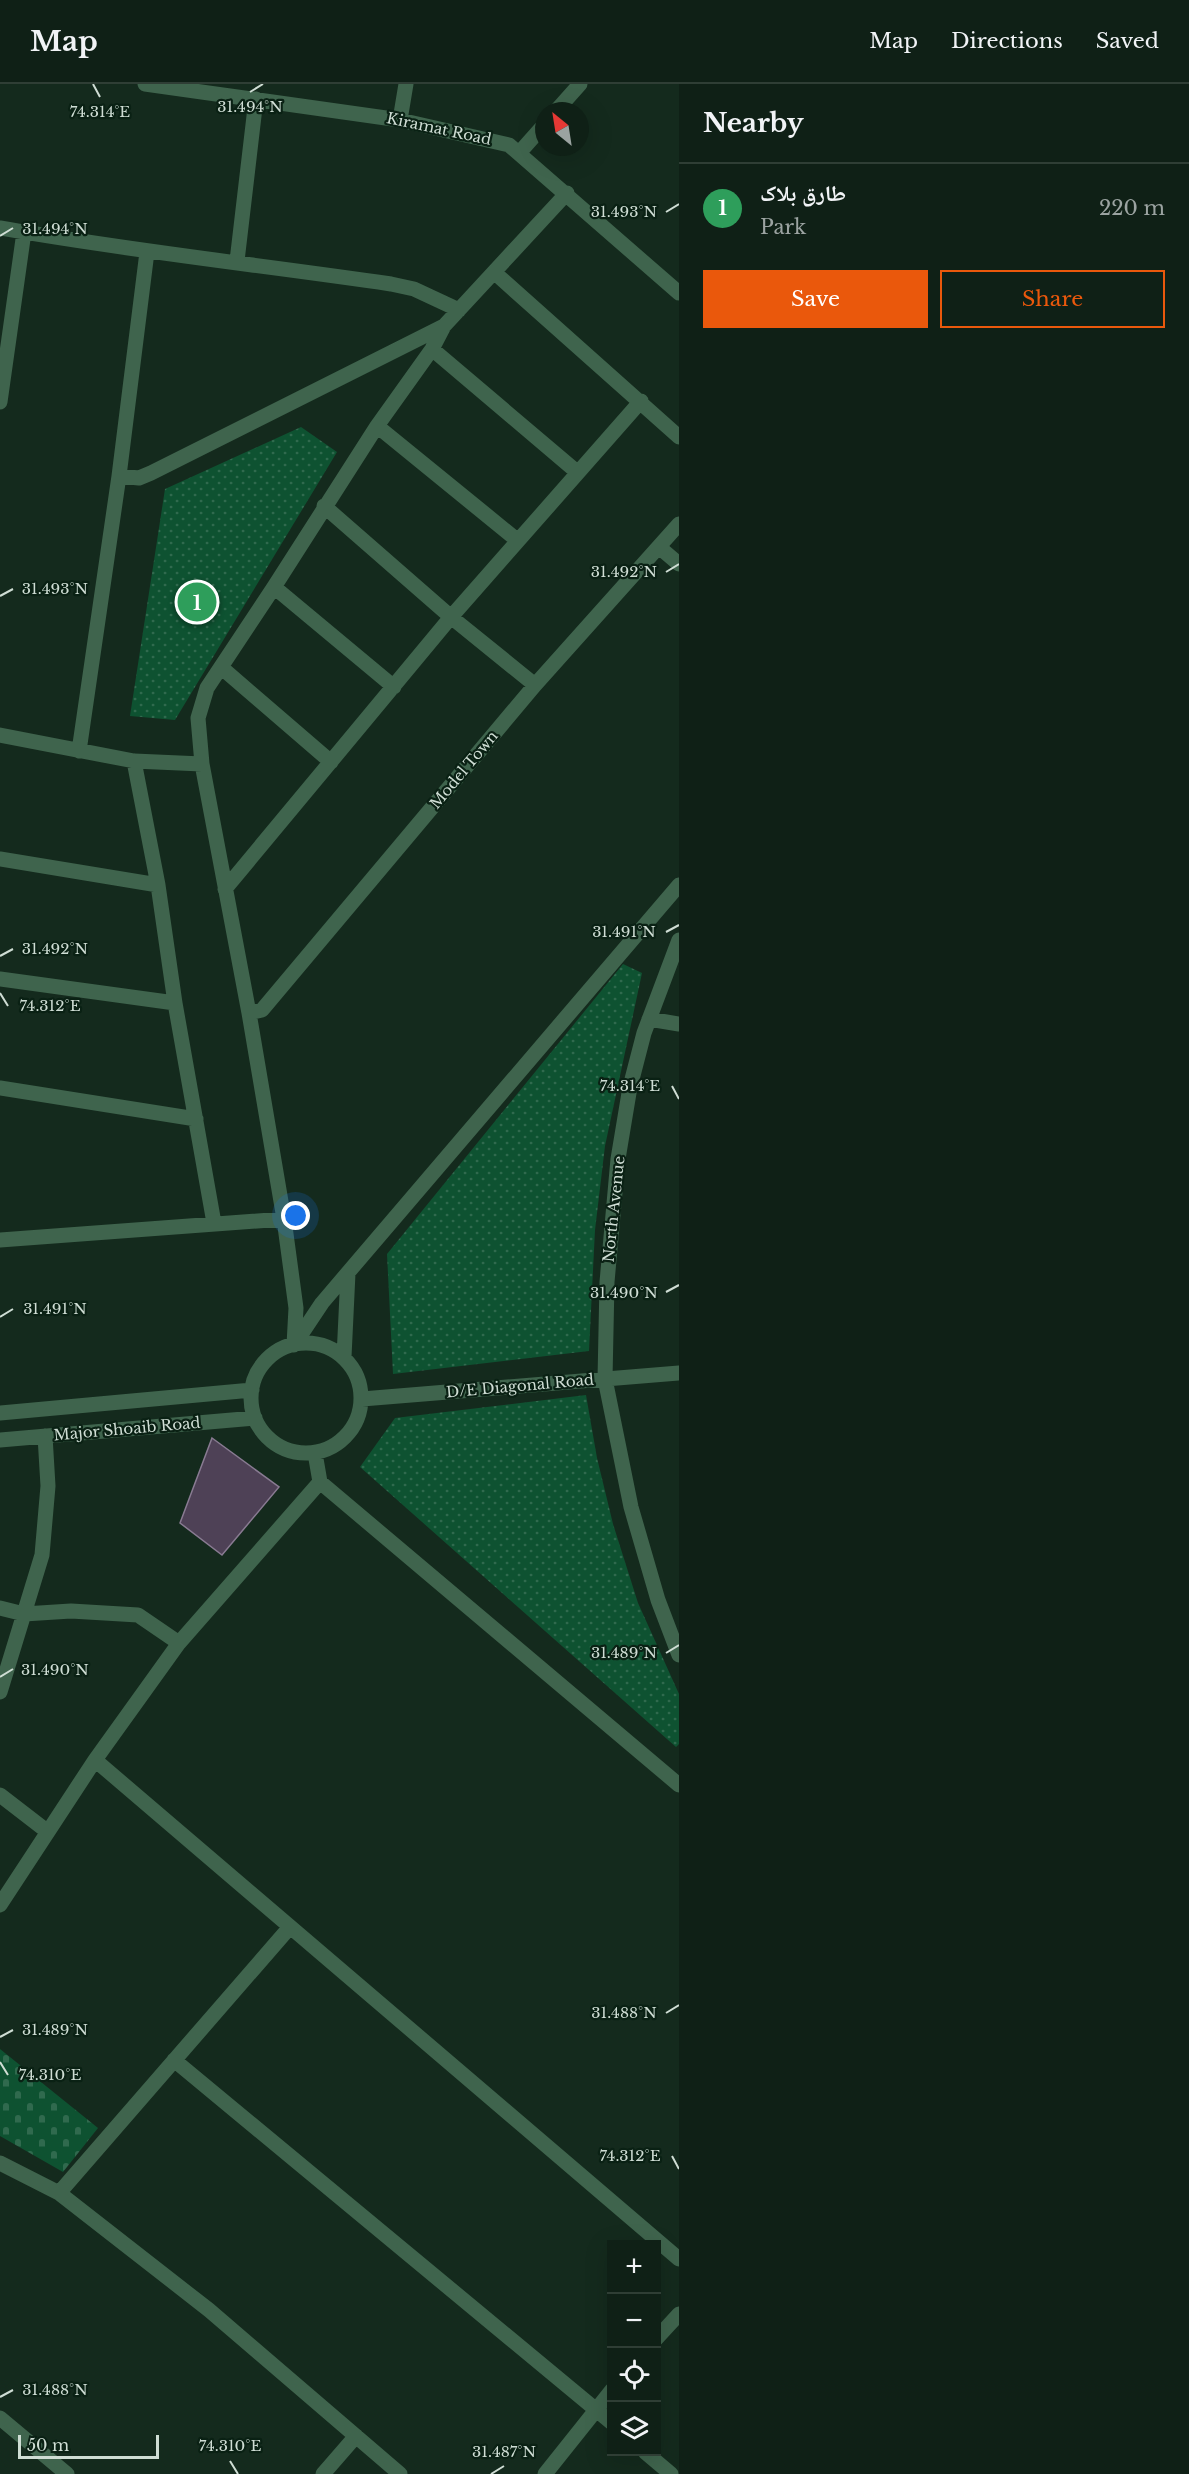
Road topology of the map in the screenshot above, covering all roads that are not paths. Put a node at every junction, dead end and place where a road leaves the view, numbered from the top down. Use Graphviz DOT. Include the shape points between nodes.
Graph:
graph roads {
  1 [pos="145,84"];
  2 [pos="406,84"];
  3 [pos="580,84"];
  4 [pos="256,99"];
  5 [pos="564,102"];
  6 [pos="400,120"];
  7 [pos="535,135"];
  8 [pos="520,152"];
  9 [pos="567,193"];
  10 [pos="0,228"];
  11 [pos="24,232"];
  12 [pos="147,252"];
  13 [pos="237,261"];
  14 [pos="495,273"];
  15 [pos="679,293"];
  16 [pos="459,310"];
  17 [pos="444,326"];
  18 [pos="432,349"];
  19 [pos="640,401"];
  20 [pos="0,402"];
  21 [pos="377,426"];
  22 [pos="679,437"];
  23 [pos="577,472"];
  24 [pos="119,476"];
  25 [pos="324,506"];
  26 [pos="679,524"];
  27 [pos="517,540"];
  28 [pos="659,547"];
  29 [pos="679,564"];
  30 [pos="274,587"];
  31 [pos="451,617"];
  32 [pos="222,668"];
  33 [pos="535,685"];
  34 [pos="394,687"];
  35 [pos="0,735"];
  36 [pos="79,751"];
  37 [pos="135,761"];
  38 [pos="331,762"];
  39 [pos="202,765"];
  40 [pos="0,859"];
  41 [pos="158,885"];
  42 [pos="679,885"];
  43 [pos="225,889"];
  44 [pos="679,940"];
  45 [pos="0,979"];
  46 [pos="174,1003"];
  47 [pos="249,1013"];
  48 [pos="650,1019"];
  49 [pos="679,1024"];
  50 [pos="0,1088"];
  51 [pos="196,1119"];
  52 [pos="284,1218"];
  53 [pos="213,1223"];
  54 [pos="0,1240"];
  55 [pos="348,1273"];
  56 [pos="294,1345"];
  57 [pos="344,1357"];
  58 [pos="679,1373"];
  59 [pos="605,1379"];
  60 [pos="252,1390"];
  61 [pos="362,1399"];
  62 [pos="0,1413"];
  63 [pos="255,1418"];
  64 [pos="45,1436"];
  65 [pos="0,1440"];
  66 [pos="315,1453"];
  67 [pos="320,1482"];
  68 [pos="0,1608"];
  69 [pos="24,1614"];
  70 [pos="179,1643"];
  71 [pos="679,1656"];
  72 [pos="0,1692"];
  73 [pos="95,1760"];
  74 [pos="679,1785"];
  75 [pos="0,1795"];
  76 [pos="48,1832"];
  77 [pos="0,1905"];
  78 [pos="290,1927"];
  79 [pos="174,2060"];
  80 [pos="0,2163"];
  81 [pos="59,2193"];
  82 [pos="679,2259"];
  83 [pos="679,2314"];
  84 [pos="661,2334"];
  85 [pos="607,2396"];
  86 [pos="595,2409"];
  87 [pos="607,2418"];
  88 [pos="3,2426"];
  89 [pos="356,2436"];
  90 [pos="651,2456"];
  91 [pos="67,2474"];
  92 [pos="323,2474"];
  93 [pos="400,2474"];
  94 [pos="545,2474"];
  95 [pos="671,2474"];
  1 -- 4 [label="street, Kiramat Road"];
  2 -- 6 [label="street"];
  3 -- 5 [label="street"];
  4 -- 6 [label="street, Kiramat Road"];
  4 -- 13 [label="street"];
  6 -- 8 [label="street, Kiramat Road" via="498,141"];
  7 -- 8 [label="street"];
  8 -- 9 [label="street, Kiramat Road"];
  9 -- 14 [label="street"];
  9 -- 15 [label="street, Kiramat Road"];
  10 -- 11 [label="street"];
  11 -- 12 [label="street"];
  11 -- 20 [label="street"];
  12 -- 13 [label="street"];
  12 -- 24 [label="street"];
  13 -- 16 [label="street" via="414,289"];
  14 -- 16 [label="street"];
  14 -- 19 [label="street"];
  16 -- 17 [label="street"];
  17 -- 18 [label="street"];
  17 -- 24 [label="street" via="152,473 139,478"];
  18 -- 21 [label="street"];
  18 -- 23 [label="street"];
  19 -- 22 [label="street"];
  19 -- 23 [label="street"];
  21 -- 25 [label="street"];
  21 -- 27 [label="street"];
  23 -- 27 [label="street"];
  24 -- 36 [label="street"];
  25 -- 30 [label="street"];
  25 -- 31 [label="street"];
  26 -- 28 [label="street, Model Town"];
  27 -- 31 [label="street"];
  28 -- 29 [label="street"];
  28 -- 33 [label="street, Model Town"];
  30 -- 32 [label="street"];
  30 -- 34 [label="street"];
  31 -- 33 [label="street"];
  31 -- 34 [label="street"];
  32 -- 38 [label="street"];
  32 -- 39 [label="street" via="200,704 198,738"];
  33 -- 47 [label="street, Model Town" via="262,1010"];
  34 -- 38 [label="street"];
  35 -- 36 [label="street"];
  36 -- 37 [label="street"];
  37 -- 39 [label="street"];
  37 -- 41 [label="street"];
  38 -- 43 [label="street"];
  39 -- 43 [label="street"];
  40 -- 41 [label="street"];
  41 -- 46 [label="street"];
  42 -- 55 [label="street"];
  43 -- 47 [label="street"];
  44 -- 48 [label="street, North Avenue"];
  45 -- 46 [label="street"];
  46 -- 51 [label="street"];
  47 -- 52 [label="street"];
  48 -- 49 [label="street"];
  48 -- 59 [label="street, North Avenue" via="636,1057 618,1159 607,1282"];
  50 -- 51 [label="street"];
  51 -- 53 [label="street"];
  52 -- 53 [label="street"];
  52 -- 56 [label="street" via="296,1308"];
  53 -- 54 [label="street"];
  55 -- 56 [label="street"];
  55 -- 57 [label="street"];
  56 -- 57 [label="street" via="311,1343"];
  56 -- 60 [label="street" via="266,1361"];
  57 -- 61 [label="street" via="354,1369"];
  58 -- 59 [label="street, D/E Diagonal Road"];
  59 -- 61 [label="street, D/E Diagonal Road"];
  59 -- 71 [label="street, North Avenue" via="631,1507"];
  60 -- 62 [label="street, Major Shoaib Road"];
  60 -- 63 [label="street"];
  61 -- 66 [label="street" via="356,1421 343,1440"];
  63 -- 64 [label="street, Major Shoaib Road"];
  63 -- 66 [label="street" via="262,1431 279,1446"];
  64 -- 65 [label="street, Major Shoaib Road"];
  64 -- 69 [label="street" via="48,1486 42,1555"];
  66 -- 67 [label="street"];
  67 -- 70 [label="street"];
  67 -- 74 [label="street"];
  68 -- 69 [label="street"];
  69 -- 70 [label="street" via="71,1611 138,1616"];
  69 -- 72 [label="street"];
  70 -- 73 [label="street"];
  73 -- 76 [label="street"];
  73 -- 78 [label="street"];
  75 -- 76 [label="street"];
  76 -- 77 [label="street"];
  78 -- 79 [label="street"];
  78 -- 82 [label="street"];
  79 -- 81 [label="street"];
  79 -- 86 [label="street"];
  80 -- 81 [label="street"];
  81 -- 89 [label="street" via="209,2310"];
  83 -- 84 [label="street"];
  85 -- 86 [label="street"];
  86 -- 87 [label="street"];
  86 -- 94 [label="street"];
  88 -- 91 [label="street"];
  89 -- 92 [label="street"];
  89 -- 93 [label="street"];
  90 -- 95 [label="street"];
}
